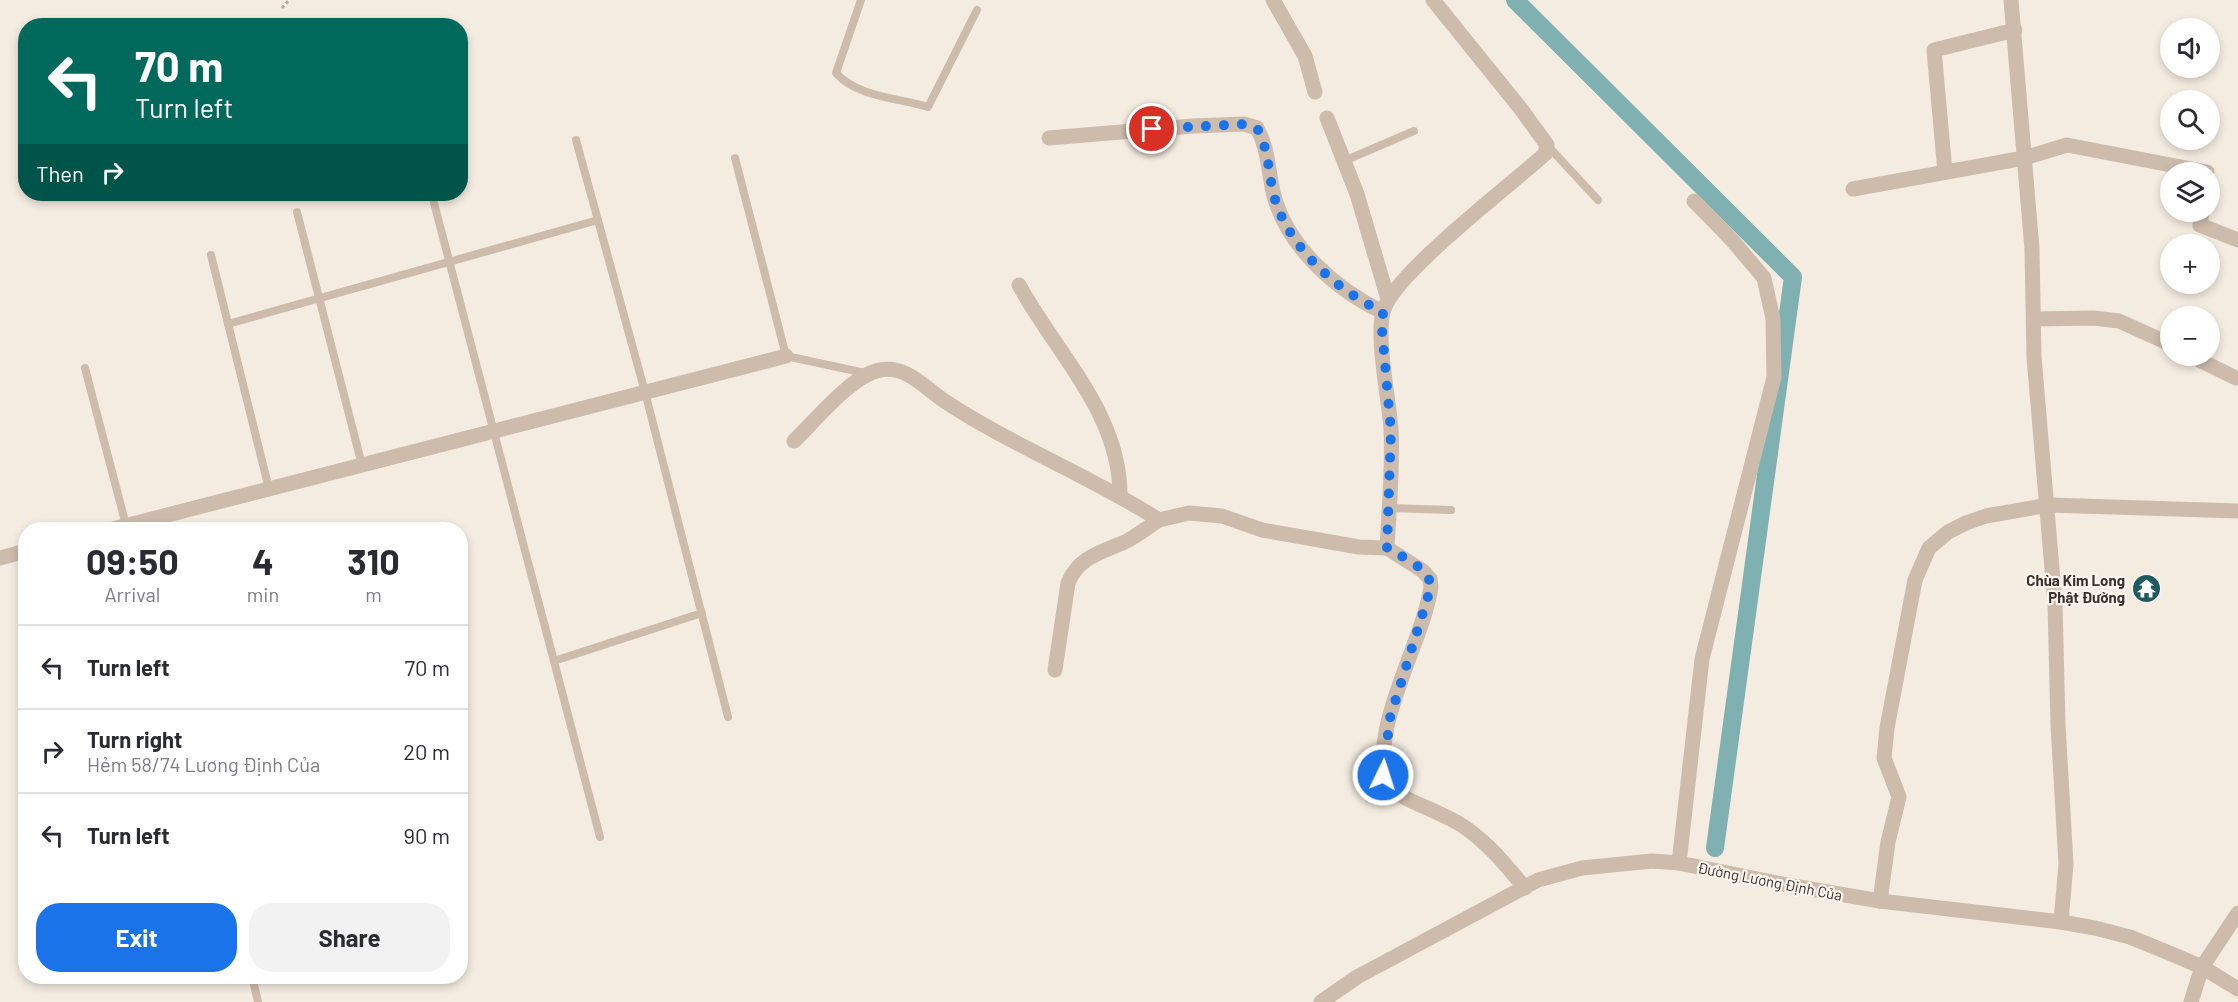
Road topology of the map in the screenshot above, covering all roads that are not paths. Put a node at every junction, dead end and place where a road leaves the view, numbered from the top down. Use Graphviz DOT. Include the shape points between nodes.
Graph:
graph roads {
  1 [pos="861,0"];
  2 [pos="1273,0"];
  3 [pos="1433,0"];
  4 [pos="2011,0"];
  5 [pos="977,10"];
  6 [pos="2015,30"];
  7 [pos="1315,92"];
  8 [pos="1327,118"];
  9 [pos="1414,131"];
  10 [pos="1049,138"];
  11 [pos="576,140"];
  12 [pos="1547,145"];
  13 [pos="735,158"];
  14 [pos="2024,158"];
  15 [pos="1344,161"];
  16 [pos="2160,163"];
  17 [pos="1945,172"];
  18 [pos="1853,189"];
  19 [pos="1598,200"];
  20 [pos="1694,201"];
  21 [pos="434,203"];
  22 [pos="297,212"];
  23 [pos="598,220"];
  24 [pos="2200,222"];
  25 [pos="2238,240"];
  26 [pos="211,255"];
  27 [pos="450,262"];
  28 [pos="1019,285"];
  29 [pos="319,297"];
  30 [pos="1385,305"];
  31 [pos="2035,319"];
  32 [pos="228,324"];
  33 [pos="2160,339"];
  34 [pos="786,356"];
  35 [pos="2211,366"];
  36 [pos="85,368"];
  37 [pos="865,373"];
  38 [pos="2235,378"];
  39 [pos="645,392"];
  40 [pos="494,431"];
  41 [pos="794,441"];
  42 [pos="362,465"];
  43 [pos="269,489"];
  44 [pos="1120,495"];
  45 [pos="2049,505"];
  46 [pos="1389,508"];
  47 [pos="1451,510"];
  48 [pos="2238,511"];
  49 [pos="1158,519"];
  50 [pos="126,522"];
  51 [pos="146,522"];
  52 [pos="1387,548"];
  53 [pos="18,553"];
  54 [pos="0,558"];
  55 [pos="702,613"];
  56 [pos="554,661"];
  57 [pos="1055,670"];
  58 [pos="728,717"];
  59 [pos="600,837"];
  60 [pos="1679,863"];
  61 [pos="1526,888"];
  62 [pos="1880,900"];
  63 [pos="2238,914"];
  64 [pos="2061,922"];
  65 [pos="2202,968"];
  66 [pos="254,984"];
  67 [pos="2238,989"];
  68 [pos="258,1002"];
  69 [pos="1321,1002"];
  70 [pos="2191,1002"];
  1 -- 5 [label="lane" via="836,73 845,83 865,91 928,106"];
  2 -- 7 [label="street" via="1305,56"];
  3 -- 12 [label="street"];
  4 -- 6 [label="street"];
  6 -- 14 [label="street"];
  6 -- 17 [label="street" via="1934,50"];
  8 -- 15 [label="street"];
  9 -- 15 [label="lane"];
  10 -- 30 [label="street" via="1193,126 1245,124 1257,128 1264,141 1274,196 1291,233 1333,280 1360,301"];
  11 -- 23 [label="lane"];
  12 -- 19 [label="lane"];
  12 -- 30 [label="street" via="1545,154 1471,216 1406,278"];
  13 -- 34 [label="lane"];
  14 -- 16 [label="street" via="2067,144"];
  14 -- 17 [label="street"];
  14 -- 31 [label="street"];
  15 -- 30 [label="street"];
  17 -- 18 [label="street"];
  20 -- 60 [label="street" via="1764,278 1773,319 1774,377 1702,659"];
  21 -- 27 [label="lane"];
  22 -- 29 [label="lane"];
  23 -- 27 [label="lane"];
  23 -- 39 [label="lane"];
  24 -- 25 [label="street"];
  26 -- 32 [label="lane"];
  27 -- 29 [label="lane"];
  27 -- 40 [label="lane"];
  28 -- 44 [label="street" via="1101,417 1116,456"];
  29 -- 32 [label="lane"];
  29 -- 42 [label="lane"];
  30 -- 46 [label="street" via="1382,330 1391,431"];
  31 -- 33 [label="street" via="2119,321"];
  31 -- 45 [label="street" via="2034,357"];
  32 -- 43 [label="lane"];
  34 -- 37 [label="lane"];
  34 -- 39 [label="street"];
  35 -- 38 [label="street"];
  36 -- 50 [label="lane"];
  37 -- 41 [label="street"];
  37 -- 44 [label="street" via="899,370 974,421"];
  39 -- 40 [label="street"];
  39 -- 55 [label="lane"];
  40 -- 42 [label="street"];
  40 -- 56 [label="lane"];
  42 -- 43 [label="street"];
  43 -- 51 [label="street"];
  44 -- 49 [label="street"];
  45 -- 48 [label="street"];
  45 -- 62 [label="street" via="1986,516 1948,532 1929,548 1915,580 1887,728 1884,758 1899,797"];
  45 -- 64 [label="street" via="2066,864"];
  46 -- 47 [label="lane"];
  46 -- 52 [label="street"];
  49 -- 52 [label="street" via="1189,513 1222,516 1262,530 1359,547"];
  49 -- 57 [label="street" via="1129,540 1082,561 1074,570 1068,583"];
  52 -- 61 [label="street" via="1424,571 1431,587 1390,718 1383,775 1388,788 1469,831 1498,855"];
  53 -- 54 [label="street"];
  55 -- 56 [label="lane"];
  55 -- 58 [label="lane"];
  56 -- 59 [label="lane"];
  60 -- 61 [label="street, Đường Lương Định Của" via="1591,866 1557,873"];
  60 -- 62 [label="street, Đường Lương Định Của"];
  61 -- 69 [label="street, Đường Lương Định Của" via="1357,977"];
  62 -- 64 [label="street, Đường Lương Định Của"];
  63 -- 65 [label="street"];
  64 -- 65 [label="street, Đường Lương Định Của" via="2130,937"];
  65 -- 67 [label="street, Đường Lương Định Của"];
  65 -- 70 [label="street"];
  66 -- 68 [label="lane"];
}
